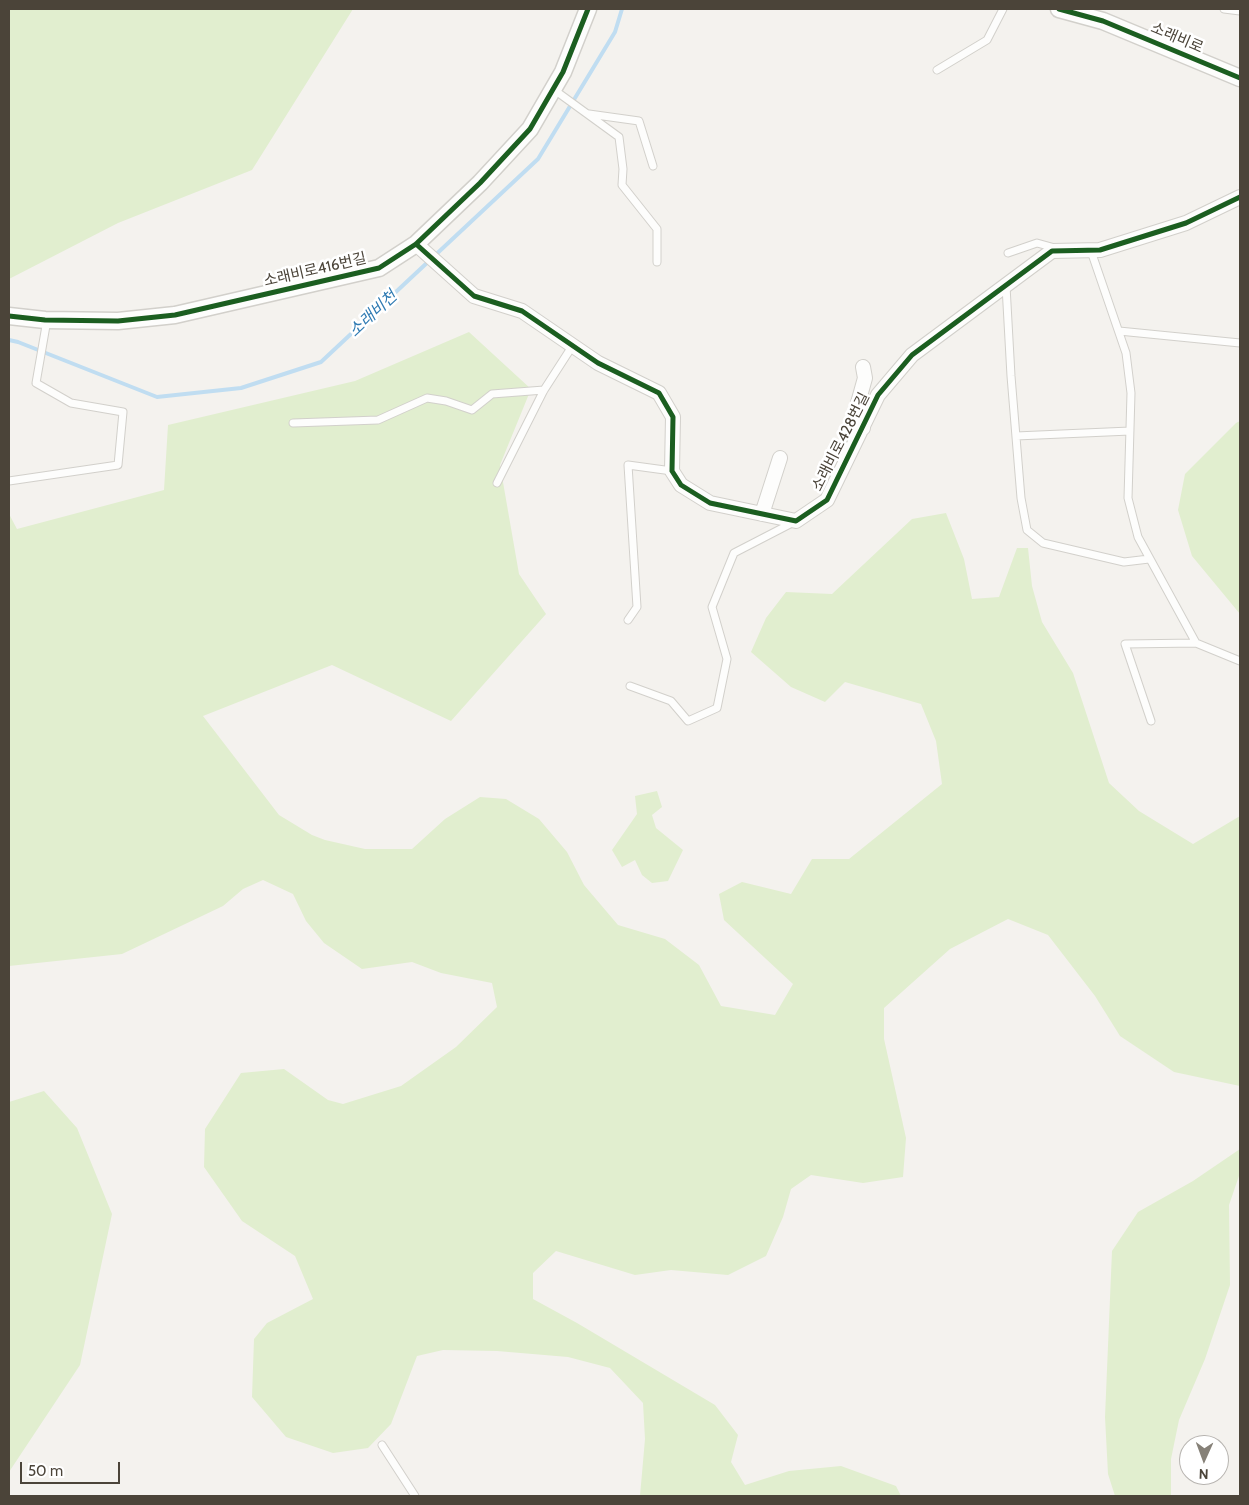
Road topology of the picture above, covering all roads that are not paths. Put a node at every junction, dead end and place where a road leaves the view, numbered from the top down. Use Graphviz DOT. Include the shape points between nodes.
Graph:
graph roads {
  1 [pos="588,9"];
  2 [pos="1003,9"];
  3 [pos="1059,9"];
  4 [pos="1092,9"];
  5 [pos="1224,9"];
  6 [pos="1240,10"];
  7 [pos="1103,21"];
  8 [pos="937,70"];
  9 [pos="1240,78"];
  10 [pos="559,93"];
  11 [pos="587,114"];
  12 [pos="653,166"];
  13 [pos="1240,197"];
  14 [pos="421,248"];
  15 [pos="1091,250"];
  16 [pos="1065,251"];
  17 [pos="1008,253"];
  18 [pos="657,262"];
  19 [pos="1006,286"];
  20 [pos="9,316"];
  21 [pos="47,320"];
  22 [pos="1119,331"];
  23 [pos="1240,343"];
  24 [pos="573,346"];
  25 [pos="863,367"];
  26 [pos="544,390"];
  27 [pos="293,423"];
  28 [pos="863,428"];
  29 [pos="1130,430"];
  30 [pos="1016,436"];
  31 [pos="780,458"];
  32 [pos="672,471"];
  33 [pos="9,481"];
  34 [pos="497,483"];
  35 [pos="762,514"];
  36 [pos="796,521"];
  37 [pos="1149,559"];
  38 [pos="628,620"];
  39 [pos="1196,643"];
  40 [pos="1240,661"];
  41 [pos="630,686"];
  42 [pos="1151,721"];
  43 [pos="382,1445"];
  44 [pos="416,1496"];
  1 -- 10 [label="street, 소래비로416번길" via="563,72"];
  2 -- 8 [label="lane" via="987,40"];
  3 -- 7 [label="street, 소래비로"];
  4 -- 7 [label="street"];
  5 -- 6 [label="lane"];
  7 -- 9 [label="street, 소래비로"];
  10 -- 11 [label="lane"];
  10 -- 14 [label="street, 소래비로416번길"];
  11 -- 12 [label="lane" via="638,121"];
  11 -- 18 [label="lane" via="619,137 622,185 657,229"];
  13 -- 15 [label="street, 소래비로428번길" via="1186,223"];
  14 -- 21 [label="street, 소래비로416번길" via="378,268 175,315 118,321"];
  14 -- 24 [label="street" via="474,296 522,311"];
  15 -- 16 [label="street, 소래비로428번길"];
  15 -- 22 [label="lane"];
  16 -- 17 [label="lane" via="1038,243"];
  16 -- 19 [label="street, 소래비로428번길" via="1052,251"];
  19 -- 28 [label="street, 소래비로428번길" via="912,355 878,395"];
  19 -- 30 [label="lane"];
  20 -- 21 [label="street, 소래비로416번길"];
  21 -- 33 [label="lane" via="36,383 70,403 123,412 118,465"];
  22 -- 23 [label="lane"];
  22 -- 29 [label="lane" via="1130,385"];
  24 -- 26 [label="lane"];
  24 -- 32 [label="street" via="659,393 673,418"];
  25 -- 28 [label="street" via="865,378 858,403"];
  26 -- 27 [label="lane" via="492,394 472,410 427,398 378,420"];
  26 -- 34 [label="lane"];
  28 -- 36 [label="street, 소래비로428번길" via="828,500"];
  29 -- 30 [label="lane"];
  29 -- 37 [label="lane" via="1128,498 1138,537"];
  30 -- 37 [label="lane" via="1027,530 1043,543 1124,562"];
  31 -- 35 [label="street"];
  32 -- 35 [label="street" via="681,485 710,503"];
  32 -- 38 [label="lane" via="628,465 637,607"];
  35 -- 36 [label="street"];
  36 -- 41 [label="lane" via="734,553 712,606 727,659 717,708 688,721 672,701"];
  37 -- 39 [label="lane"];
  39 -- 40 [label="lane"];
  39 -- 42 [label="lane" via="1125,644"];
  43 -- 44 [label="lane"];
}
